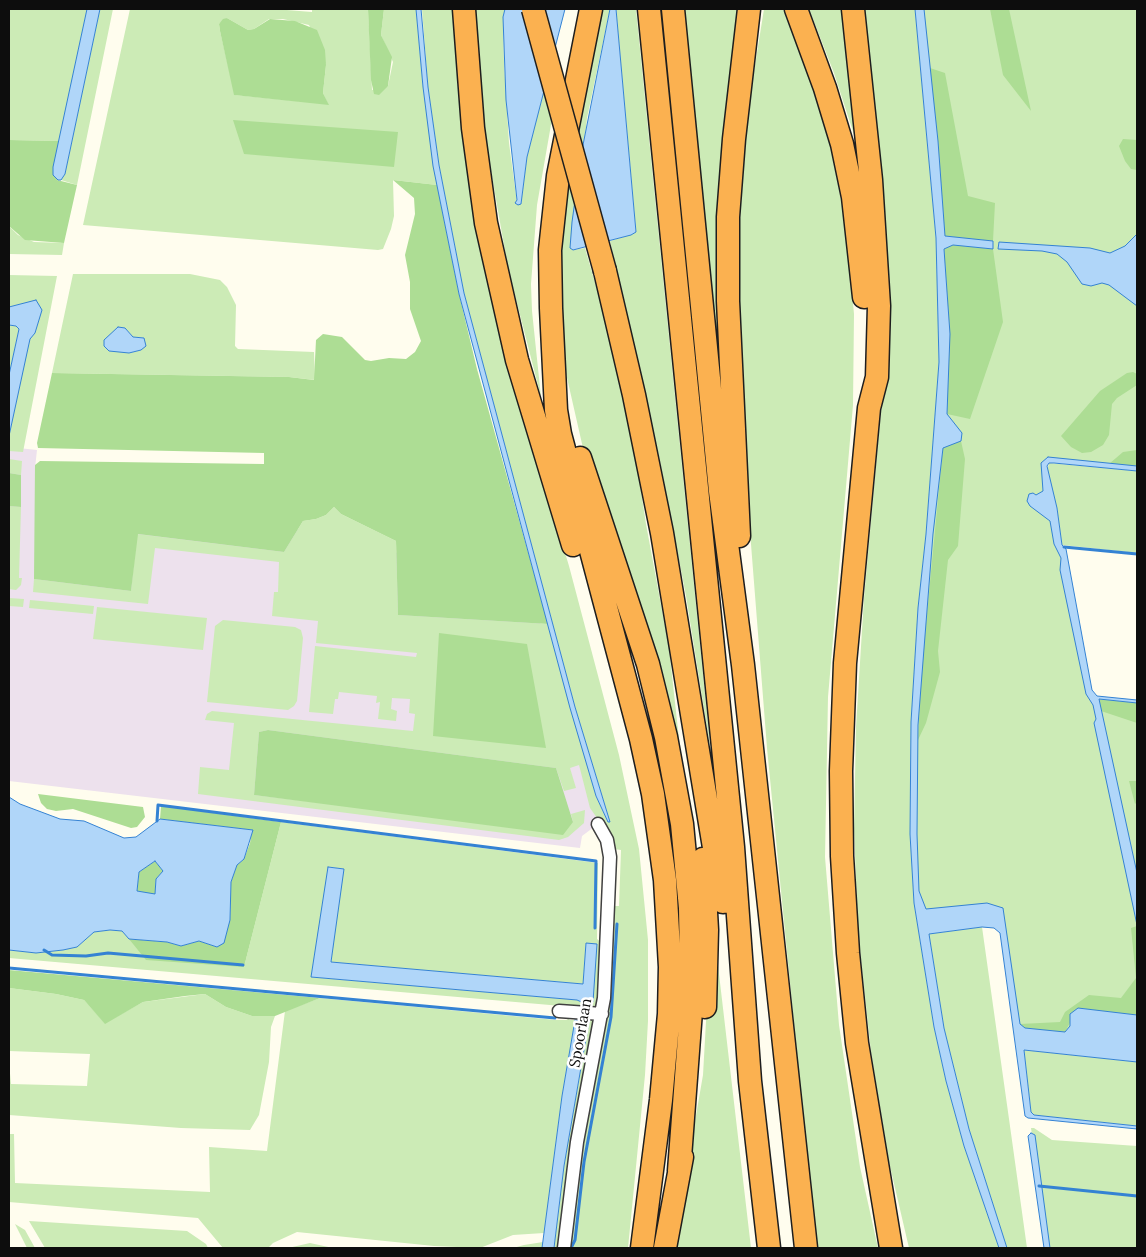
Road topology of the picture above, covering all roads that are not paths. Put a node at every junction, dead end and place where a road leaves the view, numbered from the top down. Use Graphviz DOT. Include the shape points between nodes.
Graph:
graph roads {
  1 [pos="464,9"];
  2 [pos="533,9"];
  3 [pos="591,9"];
  4 [pos="649,9"];
  5 [pos="673,9"];
  6 [pos="796,9"];
  7 [pos="853,9"];
  8 [pos="748,17"];
  9 [pos="553,345"];
  10 [pos="869,408"];
  11 [pos="743,665"];
  12 [pos="692,711"];
  13 [pos="641,739"];
  14 [pos="598,824"];
  15 [pos="559,1011"];
  16 [pos="602,1014"];
  17 [pos="750,1081"];
  18 [pos="679,1171"];
  19 [pos="885,1202"];
  20 [pos="564,1248"];
  21 [pos="642,1248"];
  22 [pos="665,1248"];
  23 [pos="769,1248"];
  24 [pos="806,1248"];
  25 [pos="891,1248"];
  26 [pos="899,1248"];
  1 -- 13 [label="highway" via="478,167 486,223 505,308 600,635"];
  2 -- 12 [label="highway, bridge" via="605,271 650,474"];
  3 -- 9 [label="highway" via="555,195 550,250"];
  4 -- 17 [label="highway" via="733,847"];
  5 -- 11 [label="highway" via="720,491"];
  6 -- 10 [label="highway" via="842,144 853,197 865,309 865,379"];
  7 -- 10 [label="highway" via="880,306 877,378"];
  8 -- 11 [label="highway" via="728,226 728,311"];
  9 -- 13 [label="highway" via="556,410 563,450"];
  9 -- 18 [label="highway" via="581,462 650,672 678,796 688,876 691,961"];
  10 -- 19 [label="highway" via="845,663 841,829 855,1020"];
  11 -- 24 [label="highway"];
  12 -- 17 [label="highway"];
  12 -- 18 [label="highway" via="708,958 696,1088"];
  13 -- 21 [label="highway" via="661,844 670,967 665,1062"];
  14 -- 16 [label="street, Spoorlaan" via="607,840 610,857"];
  15 -- 16 [label="street"];
  16 -- 20 [label="street, Spoorlaan" via="577,1142"];
  17 -- 23 [label="highway"];
  18 -- 22 [label="highway"];
  19 -- 25 [label="highway"];
  19 -- 26 [label="highway"];
}
